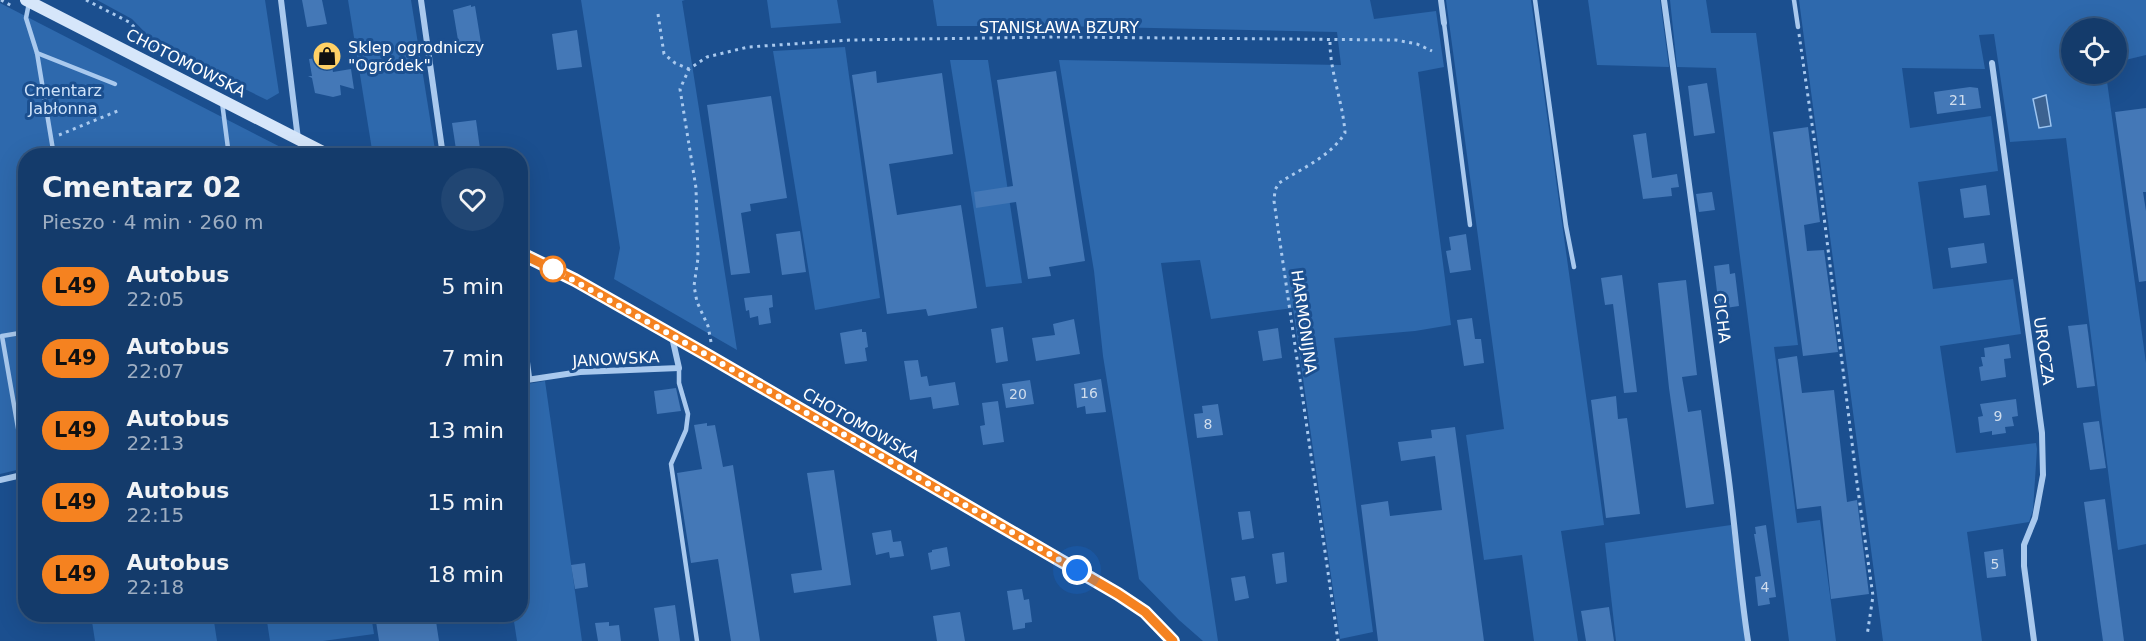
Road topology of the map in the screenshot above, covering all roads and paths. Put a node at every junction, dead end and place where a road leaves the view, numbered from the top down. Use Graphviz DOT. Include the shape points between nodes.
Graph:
graph roads {
  1 [pos="86,0"];
  2 [pos="281,0"];
  3 [pos="421,0"];
  4 [pos="1441,0"];
  5 [pos="1535,0"];
  6 [pos="1664,0"];
  7 [pos="1794,0"];
  8 [pos="27,1"];
  9 [pos="658,14"];
  10 [pos="1444,23"];
  11 [pos="1798,27"];
  12 [pos="1330,41"];
  13 [pos="1432,51"];
  14 [pos="37,52"];
  15 [pos="160,52"];
  16 [pos="1992,63"];
  17 [pos="689,69"];
  18 [pos="115,84"];
  19 [pos="222,100"];
  20 [pos="120,110"];
  21 [pos="52,138"];
  22 [pos="298,140"];
  23 [pos="53,148"];
  24 [pos="228,148"];
  25 [pos="318,148"];
  26 [pos="442,148"];
  27 [pos="1470,225"];
  28 [pos="528,256"];
  29 [pos="1574,267"];
  30 [pos="18,333"];
  31 [pos="672,336"];
  32 [pos="707,355"];
  33 [pos="528,364"];
  34 [pos="679,368"];
  35 [pos="530,379"];
  36 [pos="18,425"];
  37 [pos="18,476"];
  38 [pos="0,480"];
  39 [pos="1867,636"];
  40 [pos="697,641"];
  41 [pos="1173,641"];
  42 [pos="1338,641"];
  43 [pos="1748,641"];
  44 [pos="2034,641"];
  1 -- 15 [label="path" via="129,22"];
  2 -- 22 [label="street"];
  3 -- 26 [label="street"];
  4 -- 10 [label="street"];
  5 -- 29 [label="lane"];
  6 -- 43 [label="street, CICHA"];
  7 -- 11 [label="lane"];
  8 -- 14 [label="lane" via="26,18"];
  8 -- 19 [label="street, CHOTOMOWSKA"];
  9 -- 17 [label="path" via="664,54"];
  10 -- 27 [label="lane"];
  11 -- 39 [label="path" via="1873,596"];
  12 -- 13 [label="path, STANISŁAWA BZURY" via="1396,40"];
  12 -- 17 [label="path, STANISŁAWA BZURY" via="1058,37 852,40 748,47 707,57"];
  12 -- 42 [label="path, HARMONIJNA" via="1345,133 1325,155 1279,183 1274,201"];
  14 -- 18 [label="lane"];
  14 -- 21 [label="lane"];
  16 -- 44 [label="street, UROCZA" via="2042,433 2043,475 2035,518 2024,545"];
  17 -- 32 [label="path" via="680,90 696,188 698,258 694,286 696,302 708,326 711,344"];
  19 -- 22 [label="street, CHOTOMOWSKA"];
  19 -- 24 [label="lane"];
  20 -- 21 [label="path"];
  21 -- 23 [label="lane"];
  22 -- 25 [label="street, CHOTOMOWSKA"];
  28 -- 31 [label="street, CHOTOMOWSKA"];
  30 -- 36 [label="lane" via="2,336"];
  31 -- 32 [label="street, CHOTOMOWSKA"];
  31 -- 34 [label="street, JANOWSKA"];
  32 -- 41 [label="street, CHOTOMOWSKA" via="1118,594 1145,612"];
  33 -- 35 [label="lane"];
  34 -- 35 [label="street, JANOWSKA" via="580,372"];
  34 -- 40 [label="lane" via="688,414 686,430 671,464"];
  37 -- 38 [label="street"];
}
